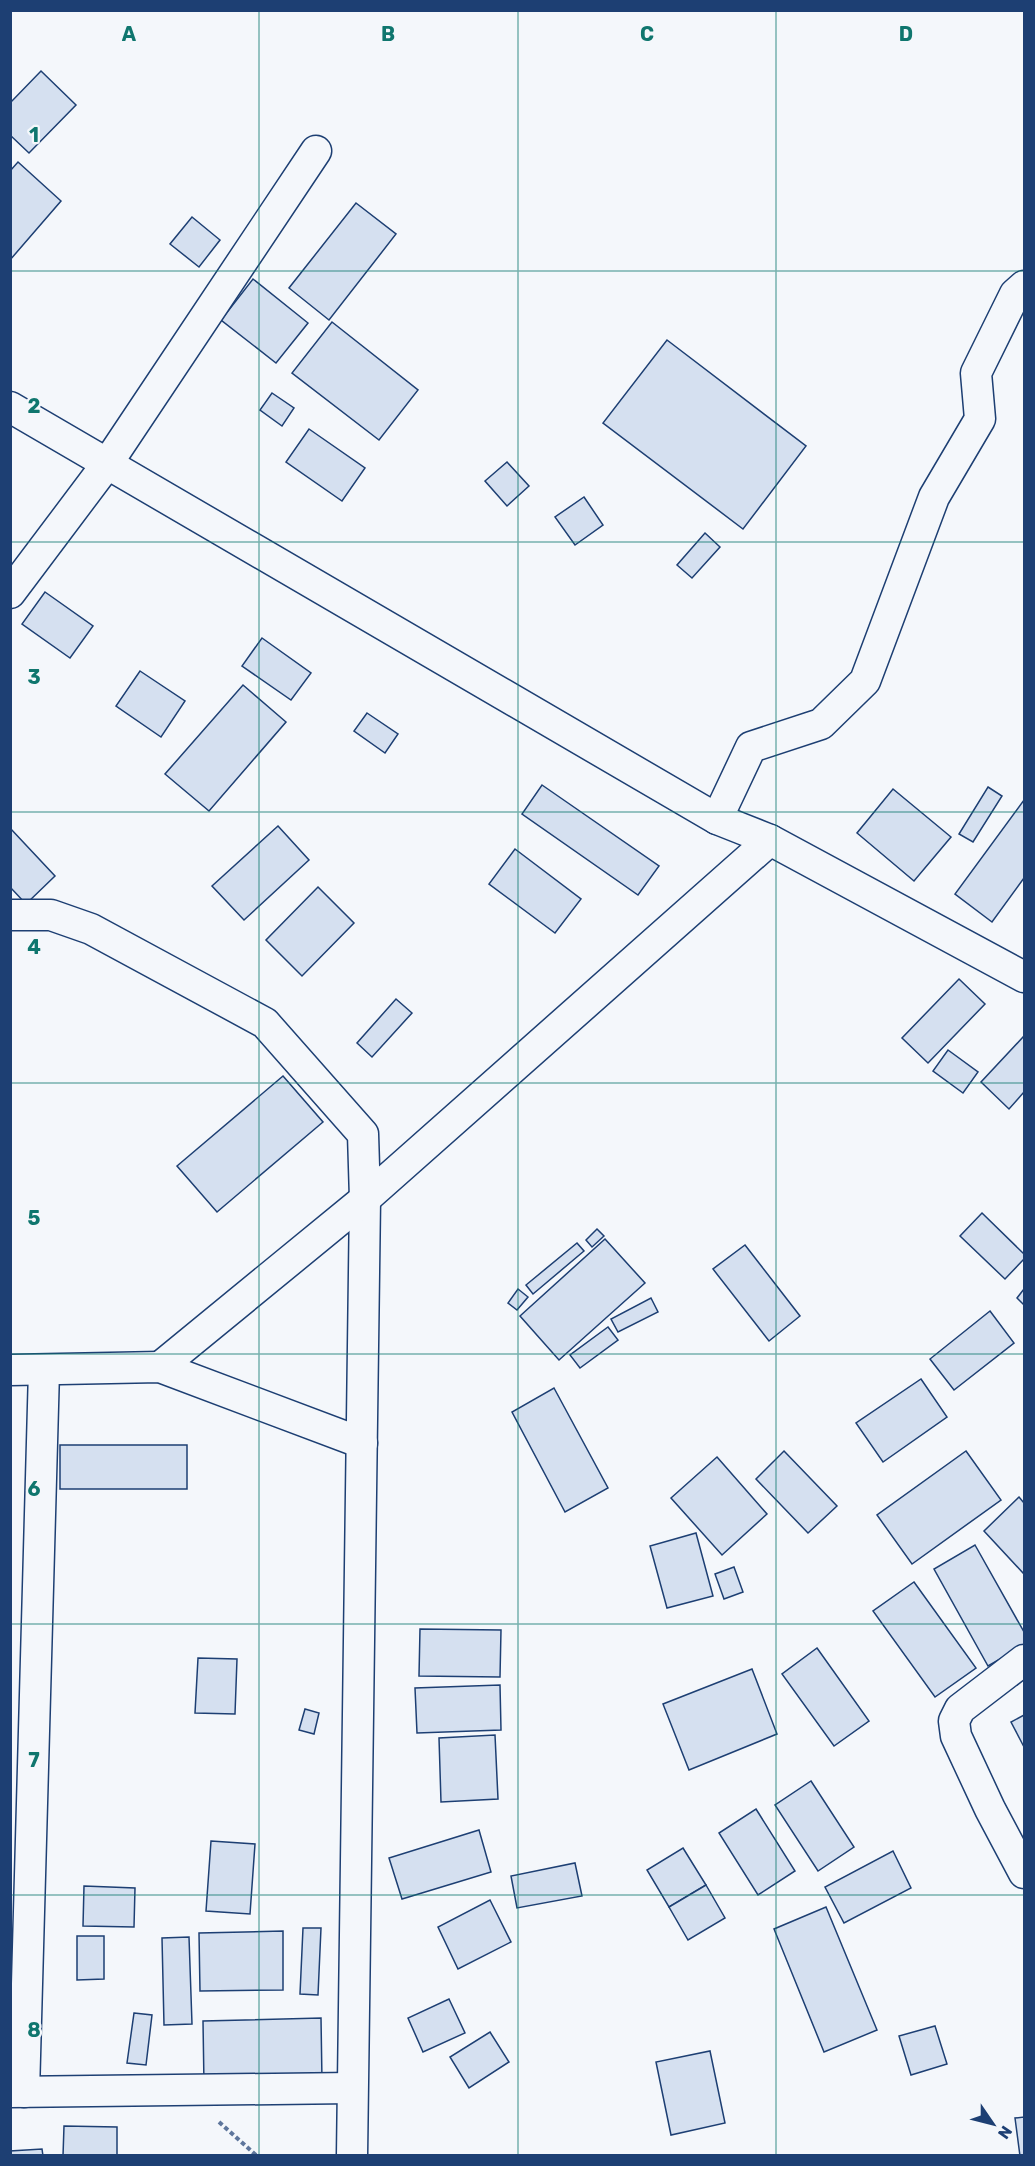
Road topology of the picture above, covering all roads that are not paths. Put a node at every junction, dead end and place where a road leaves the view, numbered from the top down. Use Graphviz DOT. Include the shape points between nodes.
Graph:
graph roads {
  1 [pos="316,151"];
  2 [pos="1024,286"];
  3 [pos="10,407"];
  4 [pos="107,464"];
  5 [pos="10,593"];
  6 [pos="717,819"];
  7 [pos="770,840"];
  8 [pos="10,915"];
  9 [pos="1024,977"];
  10 [pos="365,1199"];
  11 [pos="160,1367"];
  12 [pos="10,1370"];
  13 [pos="44,1370"];
  14 [pos="362,1443"];
  15 [pos="1024,1660"];
  16 [pos="1024,1873"];
  17 [pos="352,2088"];
  18 [pos="17,2092"];
  19 [pos="351,2156"];
  1 -- 4 [label="street"];
  2 -- 6 [label="street" via="1015,294 976,373 980,419 934,497 865,681 822,724 751,747"];
  3 -- 4 [label="street"];
  4 -- 5 [label="street"];
  4 -- 6 [label="street"];
  6 -- 7 [label="street"];
  7 -- 9 [label="street"];
  7 -- 10 [label="street"];
  8 -- 10 [label="street" via="51,915 91,929 265,1023 363,1134"];
  10 -- 11 [label="street"];
  10 -- 14 [label="street"];
  11 -- 13 [label="street"];
  11 -- 14 [label="street"];
  12 -- 13 [label="street"];
  13 -- 18 [label="street"];
  14 -- 17 [label="street"];
  15 -- 16 [label="street" via="960,1709 954,1721 956,1736"];
  17 -- 18 [label="street"];
  17 -- 19 [label="street"];
}
